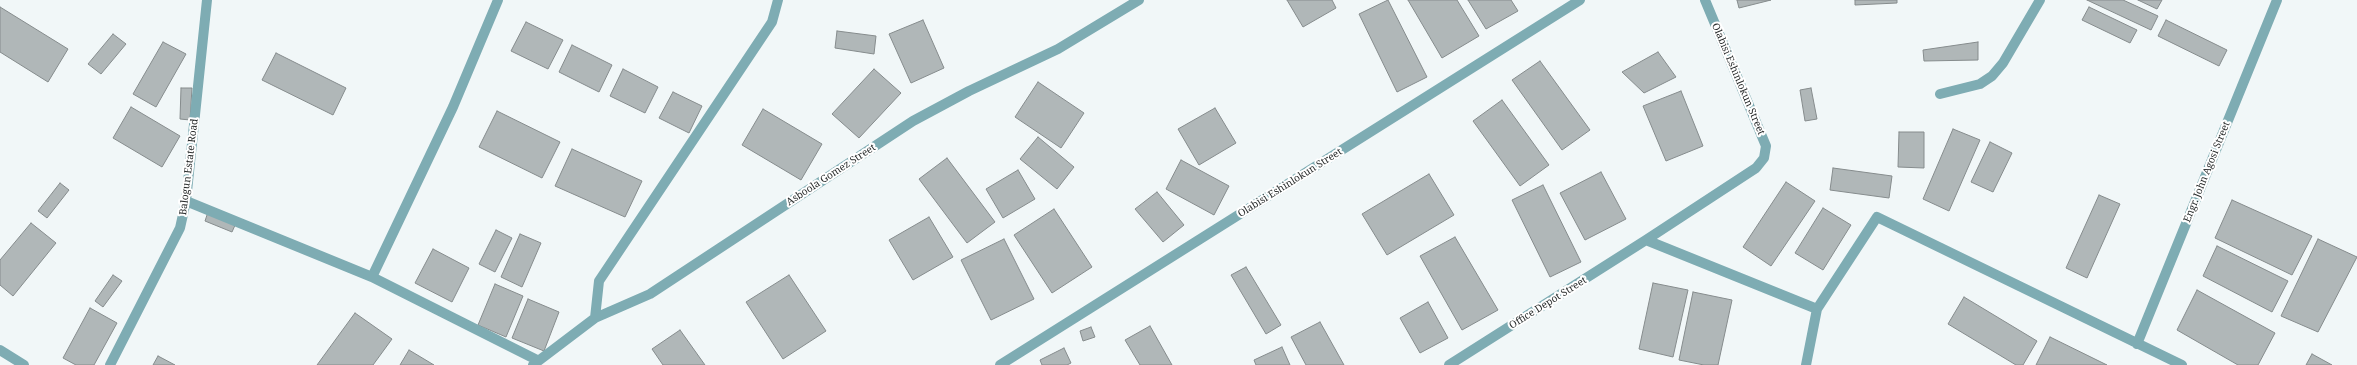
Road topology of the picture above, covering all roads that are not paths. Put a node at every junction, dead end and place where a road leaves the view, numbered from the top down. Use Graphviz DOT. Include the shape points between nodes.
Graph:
graph roads {
  1 [pos="207,0"];
  2 [pos="498,0"];
  3 [pos="778,0"];
  4 [pos="1139,0"];
  5 [pos="1580,0"];
  6 [pos="1705,0"];
  7 [pos="2040,0"];
  8 [pos="2277,0"];
  9 [pos="1940,94"];
  10 [pos="186,201"];
  11 [pos="1646,240"];
  12 [pos="372,277"];
  13 [pos="1817,309"];
  14 [pos="595,318"];
  15 [pos="2137,344"];
  16 [pos="0,350"];
  17 [pos="535,362"];
  18 [pos="2176,364"];
  19 [pos="24,365"];
  20 [pos="110,365"];
  21 [pos="1000,365"];
  22 [pos="1449,365"];
  23 [pos="1806,365"];
  1 -- 10 [label="street, Balogun Estate Road"];
  2 -- 12 [label="street" via="453,107"];
  3 -- 14 [label="street" via="772,22 599,281"];
  4 -- 14 [label="street, Asboola Gomez Street" via="1058,49 969,91 914,121 650,294"];
  5 -- 21 [label="street, Olabisi Eshinlokun Street"];
  6 -- 11 [label="street, Olabisi Eshinlokun Street" via="1766,146 1764,158 1756,168"];
  7 -- 9 [label="street" via="2003,63 1992,76 1980,84"];
  8 -- 15 [label="street, Engr. John Agosi Street"];
  10 -- 12 [label="street"];
  10 -- 20 [label="street, Balogun Estate Road" via="180,228"];
  11 -- 13 [label="street"];
  11 -- 22 [label="street, Office Depot Street"];
  12 -- 17 [label="street"];
  13 -- 15 [label="street" via="1877,217"];
  13 -- 23 [label="street"];
  14 -- 17 [label="street, Asboola Gomez Street"];
  15 -- 18 [label="street"];
  16 -- 19 [label="street"];
}
